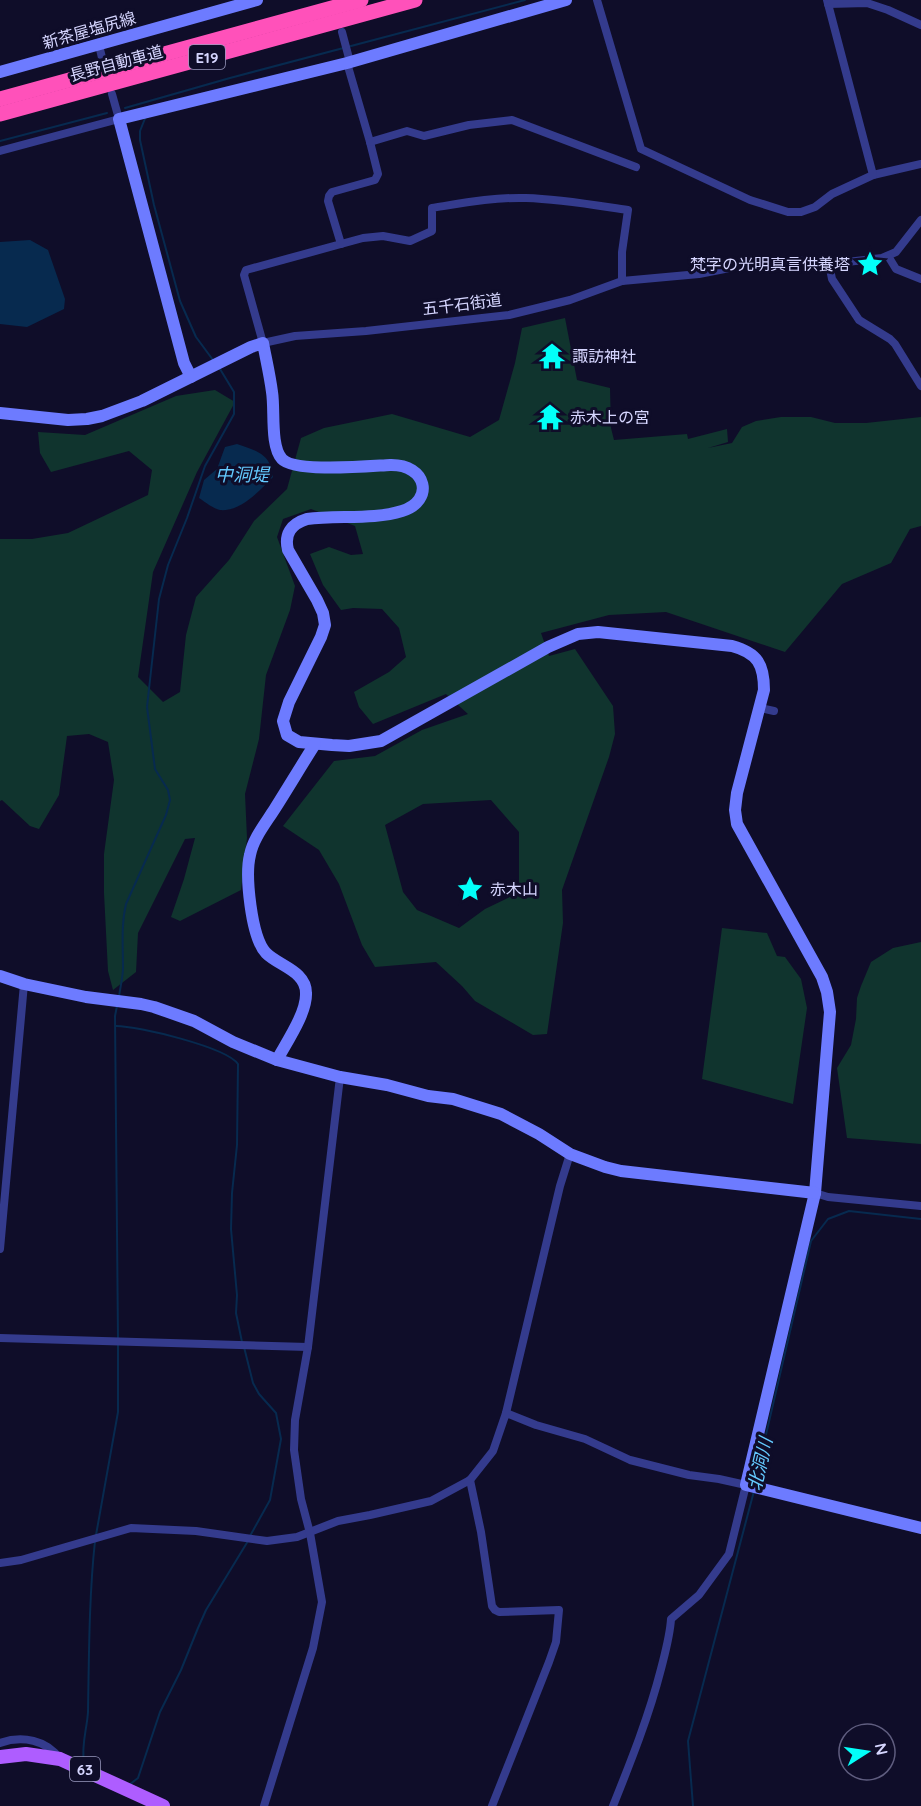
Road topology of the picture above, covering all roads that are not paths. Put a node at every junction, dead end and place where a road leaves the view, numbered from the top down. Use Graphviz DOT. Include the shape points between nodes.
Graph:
graph roads {
  1 [pos="257,0"];
  2 [pos="361,0"];
  3 [pos="415,0"];
  4 [pos="566,0"];
  5 [pos="597,0"];
  6 [pos="828,2"];
  7 [pos="921,25"];
  8 [pos="342,32"];
  9 [pos="99,45"];
  10 [pos="348,60"];
  11 [pos="103,62"];
  12 [pos="0,72"];
  13 [pos="112,94"];
  14 [pos="0,99"];
  15 [pos="0,114"];
  16 [pos="119,119"];
  17 [pos="370,142"];
  18 [pos="0,151"];
  19 [pos="921,164"];
  20 [pos="636,167"];
  21 [pos="873,175"];
  22 [pos="921,219"];
  23 [pos="341,244"];
  24 [pos="888,256"];
  25 [pos="829,264"];
  26 [pos="921,279"];
  27 [pos="622,281"];
  28 [pos="263,343"];
  29 [pos="191,377"];
  30 [pos="921,386"];
  31 [pos="0,413"];
  32 [pos="760,708"];
  33 [pos="774,711"];
  34 [pos="315,744"];
  35 [pos="0,976"];
  36 [pos="24,984"];
  37 [pos="277,1060"];
  38 [pos="340,1077"];
  39 [pos="570,1154"];
  40 [pos="815,1193"];
  41 [pos="921,1206"];
  42 [pos="0,1249"];
  43 [pos="0,1338"];
  44 [pos="308,1347"];
  45 [pos="506,1413"];
  46 [pos="470,1480"];
  47 [pos="746,1485"];
  48 [pos="921,1528"];
  49 [pos="310,1533"];
  50 [pos="0,1563"];
  51 [pos="0,1743"];
  52 [pos="0,1756"];
  53 [pos="60,1759"];
  54 [pos="164,1806"];
  55 [pos="264,1806"];
  56 [pos="492,1806"];
  57 [pos="613,1806"];
  1 -- 9 [label="street, 新茶屋塩尻線"];
  2 -- 14 [label="highway, 長野自動車道 / E19"];
  3 -- 15 [label="highway, 長野自動車道 / E19"];
  4 -- 10 [label="street"];
  5 -- 21 [label="street" via="641,149 750,200 789,212 814,207"];
  6 -- 7 [label="street" via="867,3"];
  6 -- 21 [label="street"];
  8 -- 10 [label="street"];
  9 -- 11 [label="street"];
  9 -- 12 [label="street, 新茶屋塩尻線"];
  10 -- 16 [label="street"];
  10 -- 17 [label="street"];
  13 -- 16 [label="street"];
  16 -- 18 [label="street"];
  16 -- 29 [label="street"];
  17 -- 20 [label="street" via="406,131 424,136 512,120"];
  17 -- 23 [label="street" via="378,174 375,180 329,196"];
  19 -- 21 [label="street"];
  22 -- 24 [label="street" via="902,246"];
  23 -- 27 [label="street" via="383,236 410,241 432,231 432,208 453,204 524,198 580,203 628,210"];
  23 -- 28 [label="street" via="246,270 244,275"];
  24 -- 25 [label="street, 五千石街道"];
  24 -- 26 [label="street" via="896,269"];
  25 -- 27 [label="street, 五千石街道" via="774,261 699,274"];
  25 -- 30 [label="street" via="832,279 859,320 896,344"];
  27 -- 28 [label="street, 五千石街道" via="570,300 509,315 295,336"];
  28 -- 29 [label="street, 五千石街道"];
  28 -- 34 [label="street" via="272,391 275,440 284,461 295,466 405,466 422,482 419,499 408,509 307,519 292,526 287,534 288,550 317,600 324,625 283,721 287,735"];
  29 -- 31 [label="street, 五千石街道" via="126,408 87,419"];
  32 -- 33 [label="street"];
  32 -- 34 [label="street" via="764,690 762,666 743,649 598,632 578,634 548,647 381,741 349,746"];
  32 -- 40 [label="street" via="735,810 737,824 827,992 830,1012"];
  34 -- 37 [label="street" via="259,834 248,865 259,942 266,953 297,974 307,995 304,1010"];
  35 -- 36 [label="street"];
  36 -- 37 [label="street" via="154,1007"];
  36 -- 42 [label="street"];
  37 -- 38 [label="street"];
  38 -- 39 [label="street" via="453,1099 501,1114"];
  38 -- 44 [label="street"];
  39 -- 40 [label="street" via="621,1171"];
  39 -- 45 [label="street"];
  40 -- 41 [label="street"];
  40 -- 47 [label="street"];
  43 -- 44 [label="street"];
  44 -- 49 [label="street" via="295,1419 294,1450"];
  45 -- 46 [label="street" via="493,1450"];
  45 -- 47 [label="street" via="585,1438 630,1460"];
  46 -- 49 [label="street" via="431,1502 338,1521"];
  46 -- 56 [label="street" via="492,1606 499,1612 559,1610 556,1642"];
  47 -- 48 [label="street"];
  47 -- 57 [label="street" via="729,1554 699,1595 671,1619 654,1693"];
  49 -- 50 [label="street" via="267,1541 196,1531 131,1528"];
  49 -- 55 [label="street" via="322,1612"];
  51 -- 53 [label="street" via="28,1739 52,1749"];
  52 -- 53 [label="main road, 63" via="26,1754"];
  53 -- 54 [label="main road, 63"];
}
